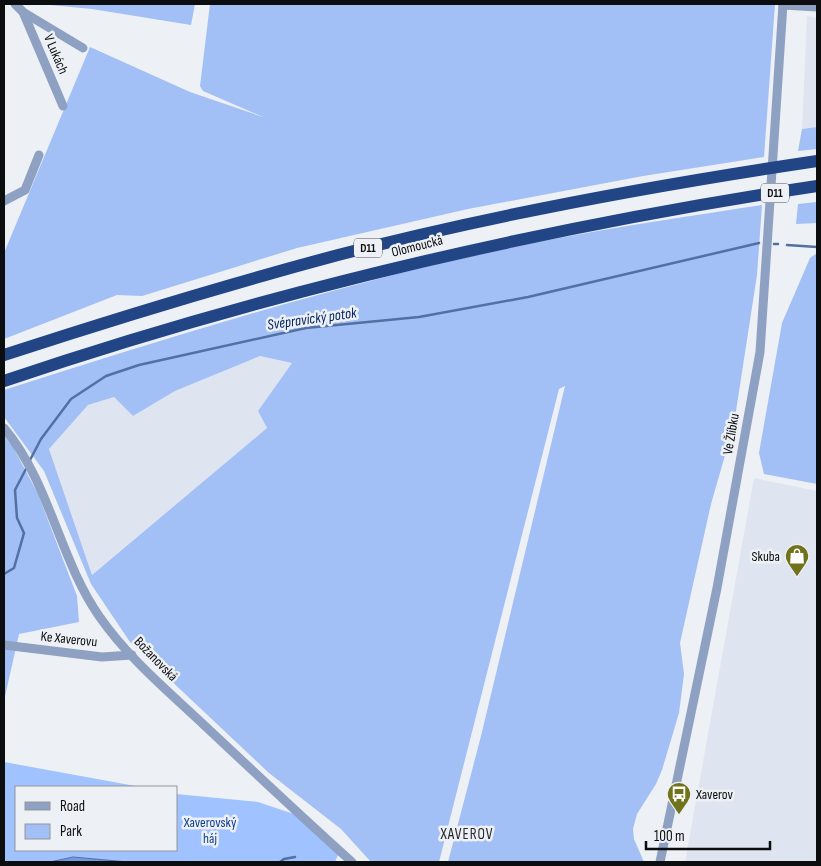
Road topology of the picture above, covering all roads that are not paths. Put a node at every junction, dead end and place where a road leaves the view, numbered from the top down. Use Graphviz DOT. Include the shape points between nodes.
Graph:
graph roads {
  1 [pos="15,4"];
  2 [pos="783,4"];
  3 [pos="817,7"];
  4 [pos="24,12"];
  5 [pos="83,48"];
  6 [pos="63,106"];
  7 [pos="39,155"];
  8 [pos="817,161"];
  9 [pos="817,186"];
  10 [pos="4,201"];
  11 [pos="4,355"];
  12 [pos="4,381"];
  13 [pos="4,428"];
  14 [pos="4,645"];
  15 [pos="132,655"];
  16 [pos="352,862"];
  17 [pos="660,862"];
  1 -- 4 [label="street"];
  2 -- 3 [label="street"];
  2 -- 17 [label="street, Ve Žlíbku" via="760,352 717,588"];
  4 -- 5 [label="street"];
  4 -- 6 [label="street, V Lukách"];
  7 -- 10 [label="street" via="25,190"];
  8 -- 11 [label="highway, Olomoucká / D11" via="556,205 341,255 208,291"];
  9 -- 12 [label="highway, Olomoucká / D11" via="561,230 349,278 218,313"];
  13 -- 15 [label="street, Božanovská" via="28,462 87,596 111,633"];
  14 -- 15 [label="street, Ke Xaverovu" via="102,657"];
  15 -- 16 [label="street, Božanovská"];
}
